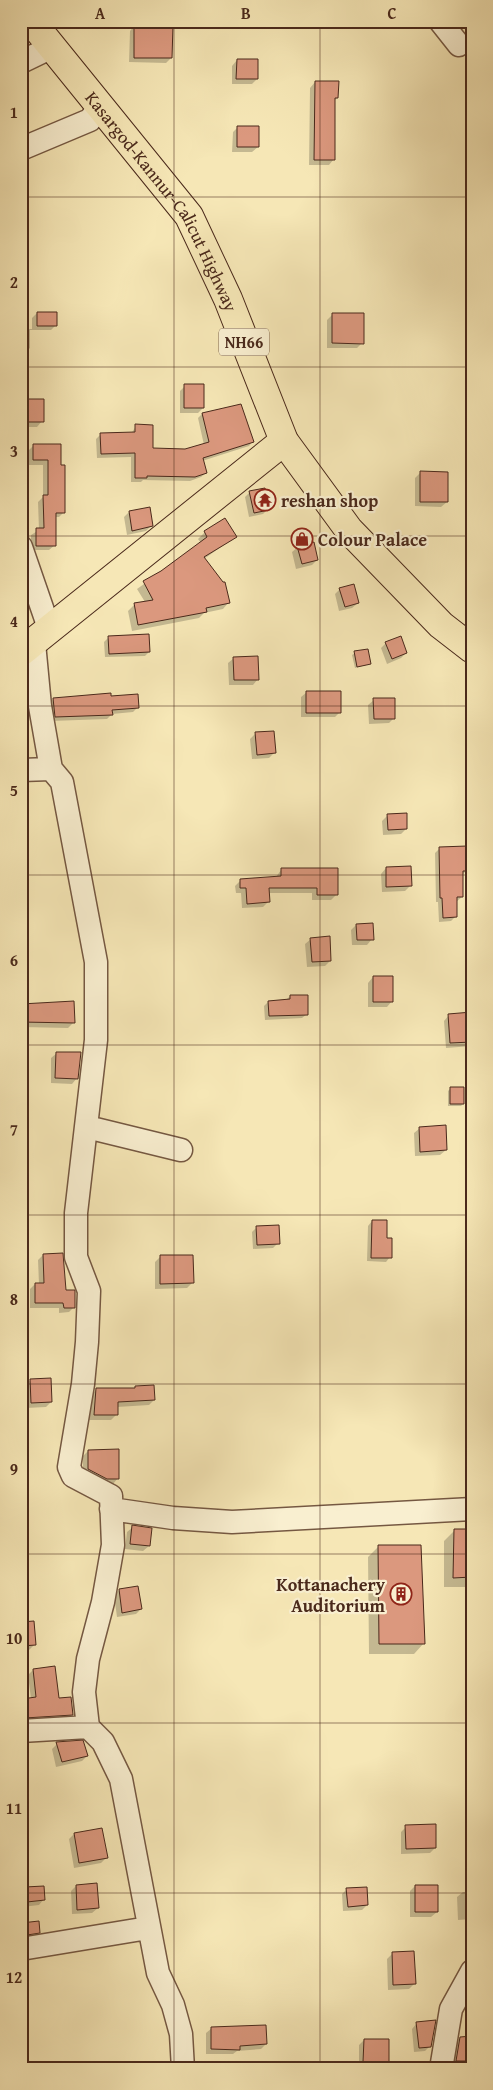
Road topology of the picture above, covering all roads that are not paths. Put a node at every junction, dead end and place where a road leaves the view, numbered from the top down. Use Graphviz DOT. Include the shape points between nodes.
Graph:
graph roads {
  1 [pos="31,21"];
  2 [pos="440,21"];
  3 [pos="459,45"];
  4 [pos="52,47"];
  5 [pos="21,62"];
  6 [pos="100,106"];
  7 [pos="21,149"];
  8 [pos="284,441"];
  9 [pos="21,547"];
  10 [pos="35,642"];
  11 [pos="472,649"];
  12 [pos="52,769"];
  13 [pos="21,770"];
  14 [pos="87,1127"];
  15 [pos="182,1150"];
  16 [pos="111,1509"];
  17 [pos="472,1509"];
  18 [pos="88,1727"];
  19 [pos="21,1731"];
  20 [pos="148,1928"];
  21 [pos="21,1949"];
  22 [pos="472,1971"];
  23 [pos="182,2069"];
  24 [pos="441,2069"];
  1 -- 4 [label="main road, Kasargod-Kannur-Calicut Highway / NH66"];
  2 -- 3 [label="street"];
  4 -- 5 [label="street"];
  4 -- 6 [label="main road, Kasargod-Kannur-Calicut Highway / NH66"];
  6 -- 7 [label="street" via="90,120"];
  6 -- 8 [label="main road, Kasargod-Kannur-Calicut Highway / NH66" via="189,216 228,299"];
  8 -- 10 [label="main road"];
  8 -- 11 [label="main road, Kasargod-Kannur-Calicut Highway / NH66" via="349,530 441,625"];
  9 -- 10 [label="street"];
  10 -- 12 [label="street" via="40,706"];
  12 -- 13 [label="street"];
  12 -- 14 [label="street" via="62,782 96,962 96,1040"];
  14 -- 15 [label="street"];
  14 -- 16 [label="street" via="76,1213 76,1258 89,1291 87,1342 69,1467 73,1476 111,1496"];
  16 -- 17 [label="street" via="232,1522"];
  16 -- 18 [label="street" via="113,1545 84,1692"];
  18 -- 19 [label="street"];
  18 -- 20 [label="street" via="103,1742 121,1779"];
  20 -- 21 [label="street"];
  20 -- 23 [label="street" via="158,1973 173,2005 181,2034"];
  22 -- 24 [label="street" via="451,2009"];
}
